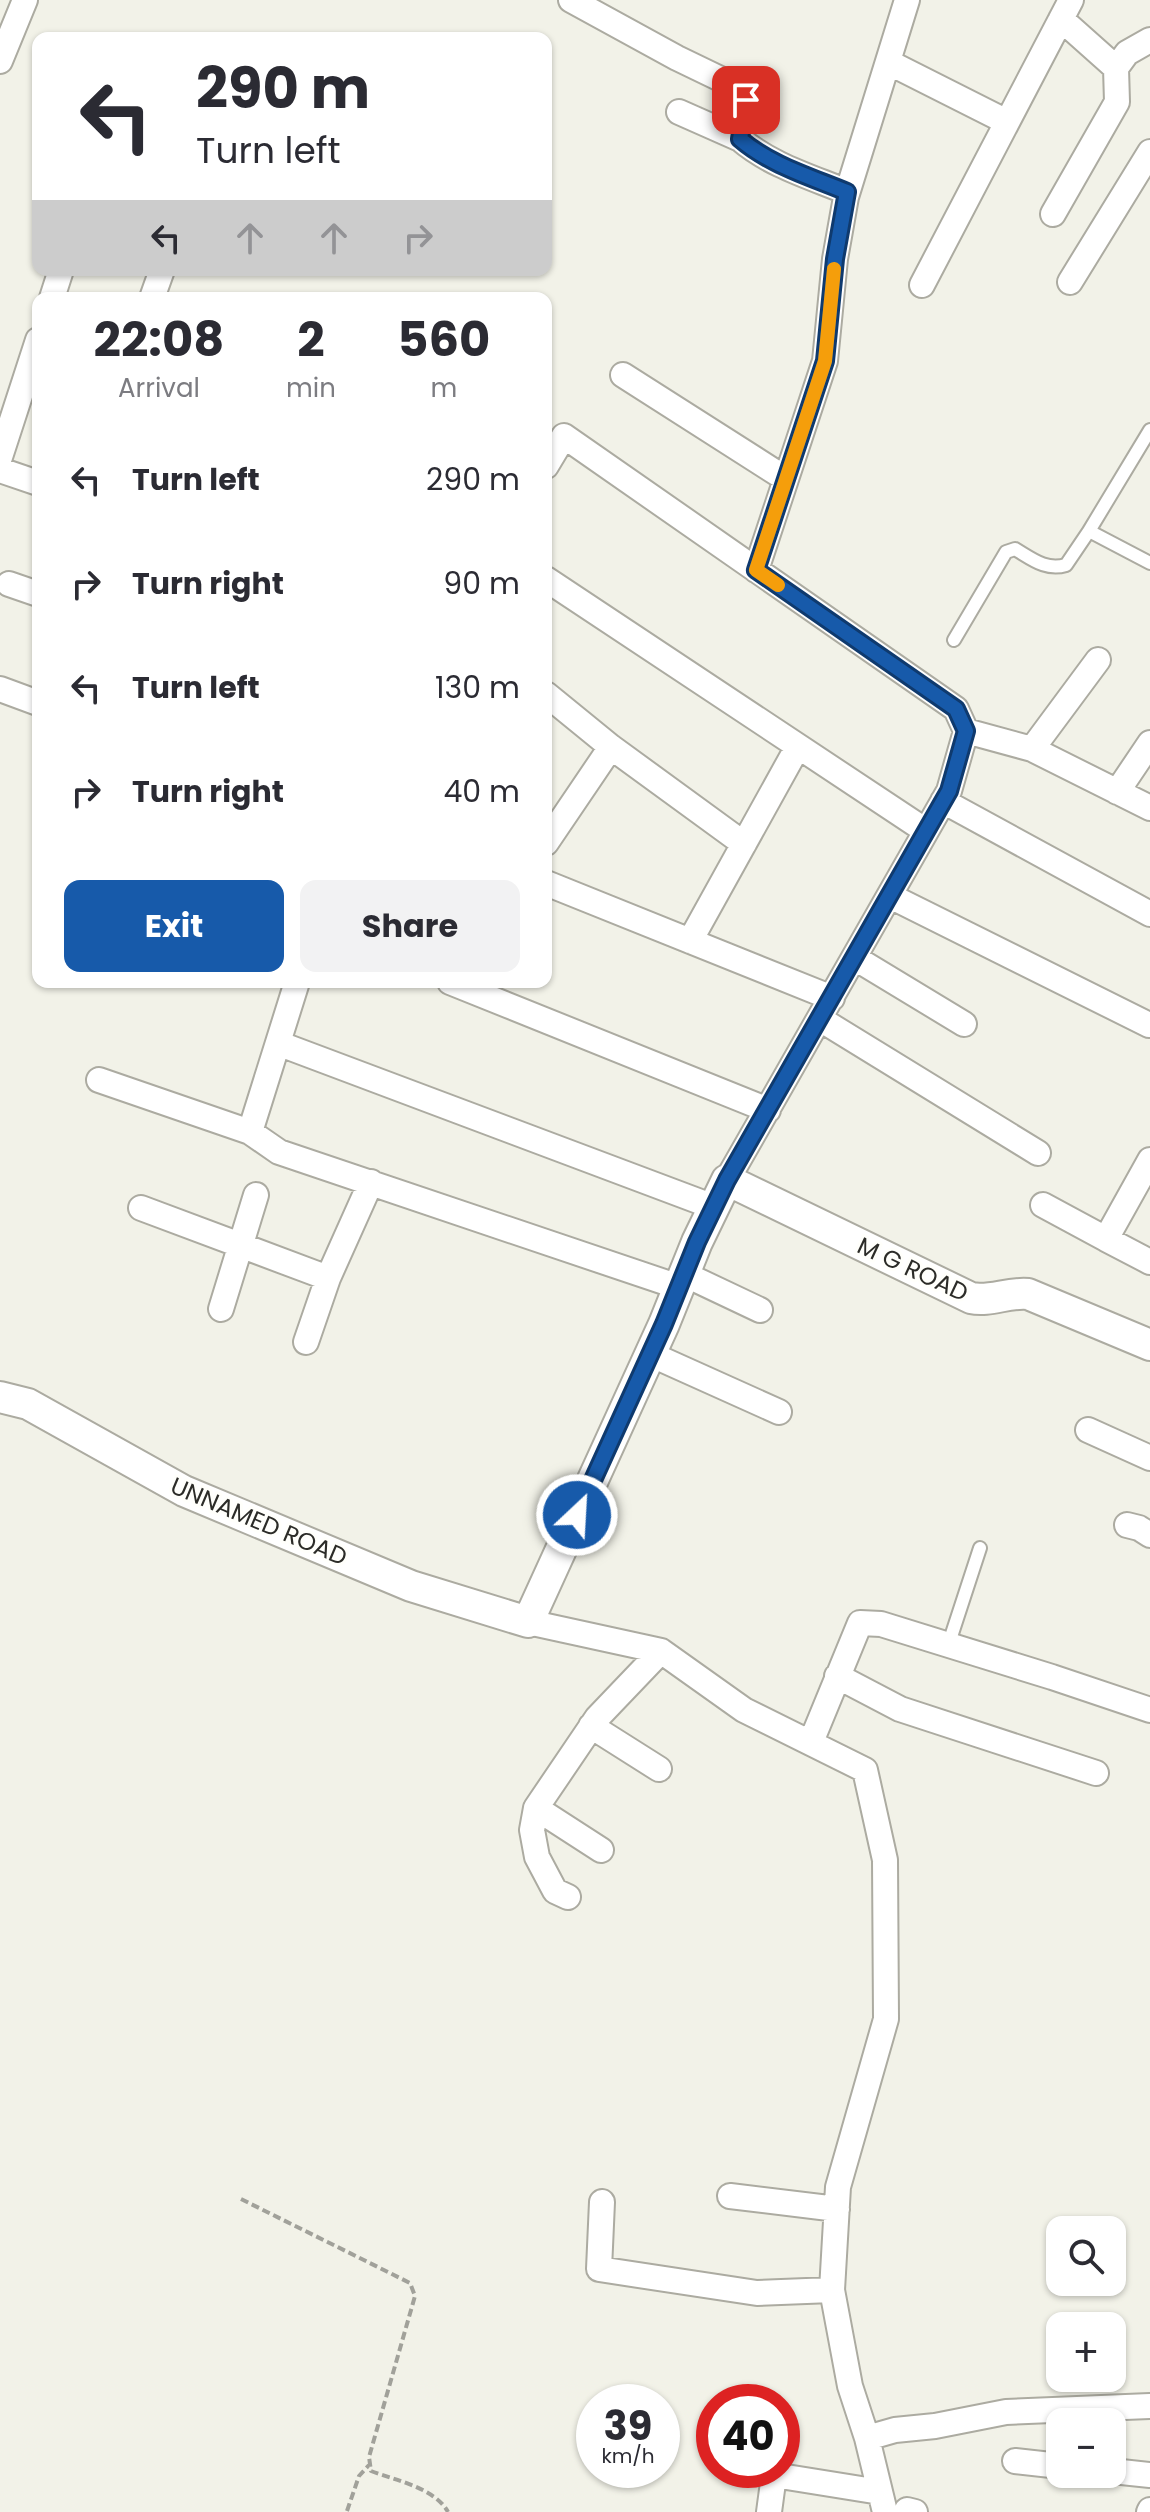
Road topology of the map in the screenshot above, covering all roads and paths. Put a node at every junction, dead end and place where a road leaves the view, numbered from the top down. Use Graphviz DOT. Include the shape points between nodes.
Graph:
graph roads {
  1 [pos="25,0"];
  2 [pos="571,0"];
  3 [pos="907,0"];
  4 [pos="1066,9"];
  5 [pos="1150,40"];
  6 [pos="0,61"];
  7 [pos="888,62"];
  8 [pos="1116,68"];
  9 [pos="679,112"];
  10 [pos="1007,122"];
  11 [pos="740,139"];
  12 [pos="1150,152"];
  13 [pos="847,192"];
  14 [pos="1053,214"];
  15 [pos="1070,282"];
  16 [pos="922,285"];
  17 [pos="32,358"];
  18 [pos="623,375"];
  19 [pos="1150,430"];
  20 [pos="552,456"];
  21 [pos="0,457"];
  22 [pos="0,470"];
  23 [pos="786,479"];
  24 [pos="32,481"];
  25 [pos="1089,531"];
  26 [pos="1150,563"];
  27 [pos="756,570"];
  28 [pos="552,583"];
  29 [pos="9,584"];
  30 [pos="32,592"];
  31 [pos="954,640"];
  32 [pos="1098,660"];
  33 [pos="0,689"];
  34 [pos="552,699"];
  35 [pos="32,701"];
  36 [pos="966,731"];
  37 [pos="1150,743"];
  38 [pos="611,747"];
  39 [pos="797,748"];
  40 [pos="1032,749"];
  41 [pos="1117,792"];
  42 [pos="943,801"];
  43 [pos="1150,808"];
  44 [pos="926,831"];
  45 [pos="552,834"];
  46 [pos="744,844"];
  47 [pos="552,885"];
  48 [pos="890,896"];
  49 [pos="1150,914"];
  50 [pos="690,941"];
  51 [pos="855,958"];
  52 [pos="295,988"];
  53 [pos="465,988"];
  54 [pos="826,1009"];
  55 [pos="964,1024"];
  56 [pos="1149,1025"];
  57 [pos="280,1044"];
  58 [pos="99,1080"];
  59 [pos="768,1110"];
  60 [pos="250,1132"];
  61 [pos="1038,1153"];
  62 [pos="1150,1160"];
  63 [pos="371,1182"];
  64 [pos="720,1193"];
  65 [pos="256,1195"];
  66 [pos="1043,1205"];
  67 [pos="141,1208"];
  68 [pos="1106,1239"];
  69 [pos="241,1245"];
  70 [pos="1150,1262"];
  71 [pos="328,1278"];
  72 [pos="682,1280"];
  73 [pos="221,1309"];
  74 [pos="760,1310"];
  75 [pos="306,1342"];
  76 [pos="1150,1345"];
  77 [pos="650,1354"];
  78 [pos="0,1397"];
  79 [pos="779,1412"];
  80 [pos="1088,1430"];
  81 [pos="1150,1458"];
  82 [pos="1127,1525"];
  83 [pos="1150,1535"];
  84 [pos="980,1548"];
  85 [pos="528,1622"];
  86 [pos="948,1646"];
  87 [pos="661,1651"];
  88 [pos="837,1676"];
  89 [pos="1148,1704"];
  90 [pos="591,1726"];
  91 [pos="811,1742"];
  92 [pos="659,1769"];
  93 [pos="1096,1773"];
  94 [pos="536,1808"];
  95 [pos="601,1850"];
  96 [pos="568,1897"];
  97 [pos="730,2196"];
  98 [pos="241,2199"];
  99 [pos="602,2202"];
  100 [pos="837,2209"];
  101 [pos="832,2290"];
  102 [pos="1150,2406"];
  103 [pos="867,2438"];
  104 [pos="1015,2461"];
  105 [pos="1046,2464"];
  106 [pos="369,2465"];
  107 [pos="1126,2472"];
  108 [pos="1150,2475"];
  109 [pos="897,2506"];
  110 [pos="347,2511"];
  111 [pos="448,2512"];
  112 [pos="769,2512"];
  1 -- 6 [label="street"];
  2 -- 11 [label="street" via="735,86 746,100"];
  3 -- 7 [label="street"];
  4 -- 8 [label="street"];
  4 -- 10 [label="street"];
  5 -- 8 [label="street" via="1127,53"];
  7 -- 10 [label="street"];
  7 -- 13 [label="street"];
  8 -- 14 [label="street" via="1117,102"];
  9 -- 11 [label="street"];
  10 -- 16 [label="street"];
  11 -- 13 [label="street"];
  12 -- 15 [label="street"];
  13 -- 23 [label="street" via="825,361"];
  17 -- 21 [label="street"];
  18 -- 23 [label="street"];
  19 -- 25 [label="lane"];
  20 -- 27 [label="street" via="564,436"];
  22 -- 24 [label="street"];
  23 -- 27 [label="street"];
  25 -- 26 [label="lane"];
  25 -- 31 [label="lane" via="1066,565 1054,568 1015,549 1006,552"];
  27 -- 36 [label="street" via="956,709"];
  28 -- 39 [label="street"];
  29 -- 30 [label="street"];
  32 -- 40 [label="street"];
  33 -- 35 [label="street"];
  34 -- 38 [label="street"];
  36 -- 40 [label="street"];
  36 -- 42 [label="street"];
  37 -- 41 [label="street"];
  38 -- 45 [label="street"];
  38 -- 46 [label="street"];
  39 -- 44 [label="street"];
  39 -- 46 [label="street"];
  40 -- 41 [label="street"];
  41 -- 43 [label="street"];
  42 -- 44 [label="street"];
  42 -- 49 [label="street"];
  44 -- 48 [label="street"];
  46 -- 50 [label="street"];
  47 -- 50 [label="street"];
  48 -- 51 [label="street"];
  48 -- 56 [label="street"];
  50 -- 54 [label="street"];
  51 -- 54 [label="street"];
  51 -- 55 [label="street"];
  52 -- 57 [label="street"];
  53 -- 59 [label="street"];
  54 -- 59 [label="street"];
  54 -- 61 [label="street"];
  57 -- 60 [label="street"];
  57 -- 64 [label="street"];
  58 -- 60 [label="street"];
  59 -- 64 [label="street"];
  60 -- 63 [label="street" via="279,1152"];
  62 -- 68 [label="street"];
  63 -- 71 [label="street"];
  63 -- 72 [label="street"];
  64 -- 72 [label="street"];
  64 -- 76 [label="street, M G ROAD" via="971,1298 1028,1294"];
  65 -- 69 [label="street"];
  66 -- 68 [label="street"];
  67 -- 69 [label="street"];
  68 -- 70 [label="street"];
  69 -- 71 [label="street"];
  69 -- 73 [label="street"];
  71 -- 75 [label="street"];
  72 -- 74 [label="street"];
  72 -- 77 [label="street"];
  77 -- 79 [label="street"];
  77 -- 85 [label="street"];
  78 -- 85 [label="street, UNNAMED ROAD" via="28,1404 184,1491 411,1586"];
  80 -- 81 [label="street"];
  82 -- 83 [label="street"];
  84 -- 86 [label="lane"];
  85 -- 87 [label="street"];
  86 -- 88 [label="street" via="881,1624 860,1623"];
  86 -- 89 [label="street"];
  87 -- 90 [label="street"];
  87 -- 91 [label="street" via="744,1710"];
  88 -- 91 [label="street"];
  88 -- 93 [label="street" via="900,1709"];
  90 -- 92 [label="street"];
  90 -- 94 [label="street"];
  91 -- 100 [label="street" via="865,1770 885,1860 886,2019 838,2187"];
  94 -- 95 [label="street"];
  94 -- 96 [label="street" via="532,1830 537,1857 555,1891"];
  97 -- 100 [label="street"];
  98 -- 106 [label="path" via="410,2283 414,2290"];
  99 -- 101 [label="street" via="599,2269 757,2293"];
  100 -- 101 [label="street"];
  101 -- 103 [label="street" via="850,2386"];
  102 -- 103 [label="street" via="1006,2412"];
  103 -- 109 [label="street"];
  104 -- 105 [label="street"];
  106 -- 110 [label="path" via="359,2476"];
  106 -- 111 [label="path" via="371,2471 425,2492"];
  107 -- 108 [label="street"];
  109 -- 112 [label="street" via="774,2475"];
}
